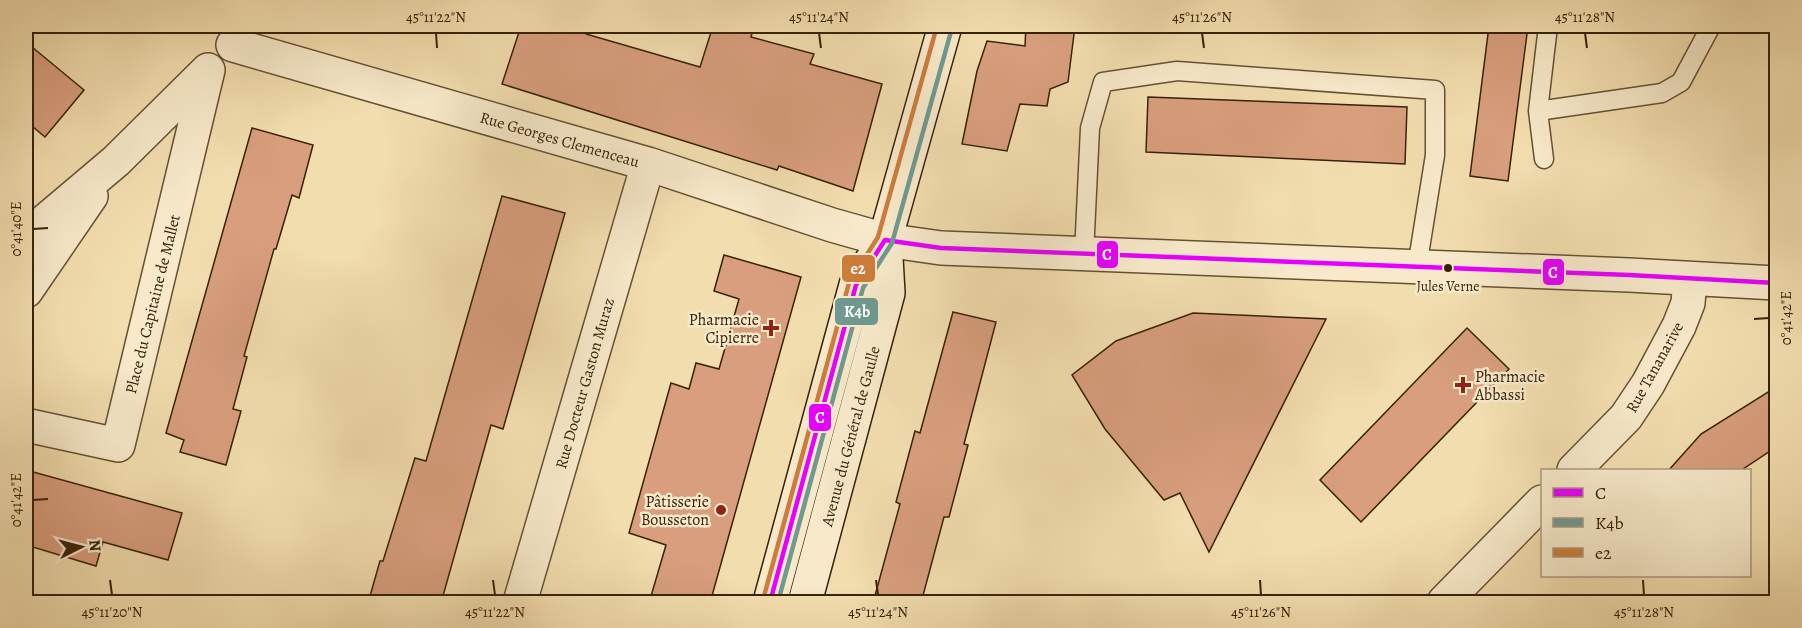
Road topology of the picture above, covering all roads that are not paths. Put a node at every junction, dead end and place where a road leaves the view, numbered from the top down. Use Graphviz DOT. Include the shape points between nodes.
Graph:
graph roads {
  1 [pos="945,26"];
  2 [pos="1548,26"];
  3 [pos="1711,26"];
  4 [pos="236,35"];
  5 [pos="208,70"];
  6 [pos="1538,111"];
  7 [pos="1544,159"];
  8 [pos="116,161"];
  9 [pos="648,164"];
  10 [pos="26,237"];
  11 [pos="885,240"];
  12 [pos="1084,254"];
  13 [pos="1417,267"];
  14 [pos="1690,279"];
  15 [pos="1776,283"];
  16 [pos="26,291"];
  17 [pos="26,425"];
  18 [pos="1576,469"];
  19 [pos="1541,503"];
  20 [pos="520,603"];
  21 [pos="770,603"];
  22 [pos="805,603"];
  23 [pos="1444,603"];
  1 -- 11 [label="street, Avenue du Général de Gaulle"];
  2 -- 6 [label="lane"];
  3 -- 6 [label="lane" via="1681,82 1662,93"];
  4 -- 5 [label="street"];
  4 -- 9 [label="street, Rue Georges Clemenceau"];
  5 -- 8 [label="street"];
  5 -- 17 [label="street, Place du Capitaine de Mallet" via="118,445"];
  6 -- 7 [label="lane"];
  8 -- 10 [label="street"];
  8 -- 16 [label="street"];
  9 -- 11 [label="street, Rue Georges Clemenceau"];
  9 -- 20 [label="street, Rue Docteur Gaston Muraz"];
  11 -- 12 [label="street, Rue Georges Clemenceau" via="941,248"];
  11 -- 21 [label="street" via="856,285"];
  11 -- 22 [label="street, Avenue du Général de Gaulle" via="888,293"];
  12 -- 13 [label="street, Rue Georges Clemenceau"];
  12 -- 13 [label="lane" via="1090,128 1103,82 1177,71 1435,90 1435,155"];
  13 -- 14 [label="street, Rue Georges Clemenceau"];
  14 -- 15 [label="street, Rue Georges Clemenceau"];
  14 -- 18 [label="street, Rue Tananarive" via="1688,303 1648,384 1626,417"];
  19 -- 23 [label="street"];
}
